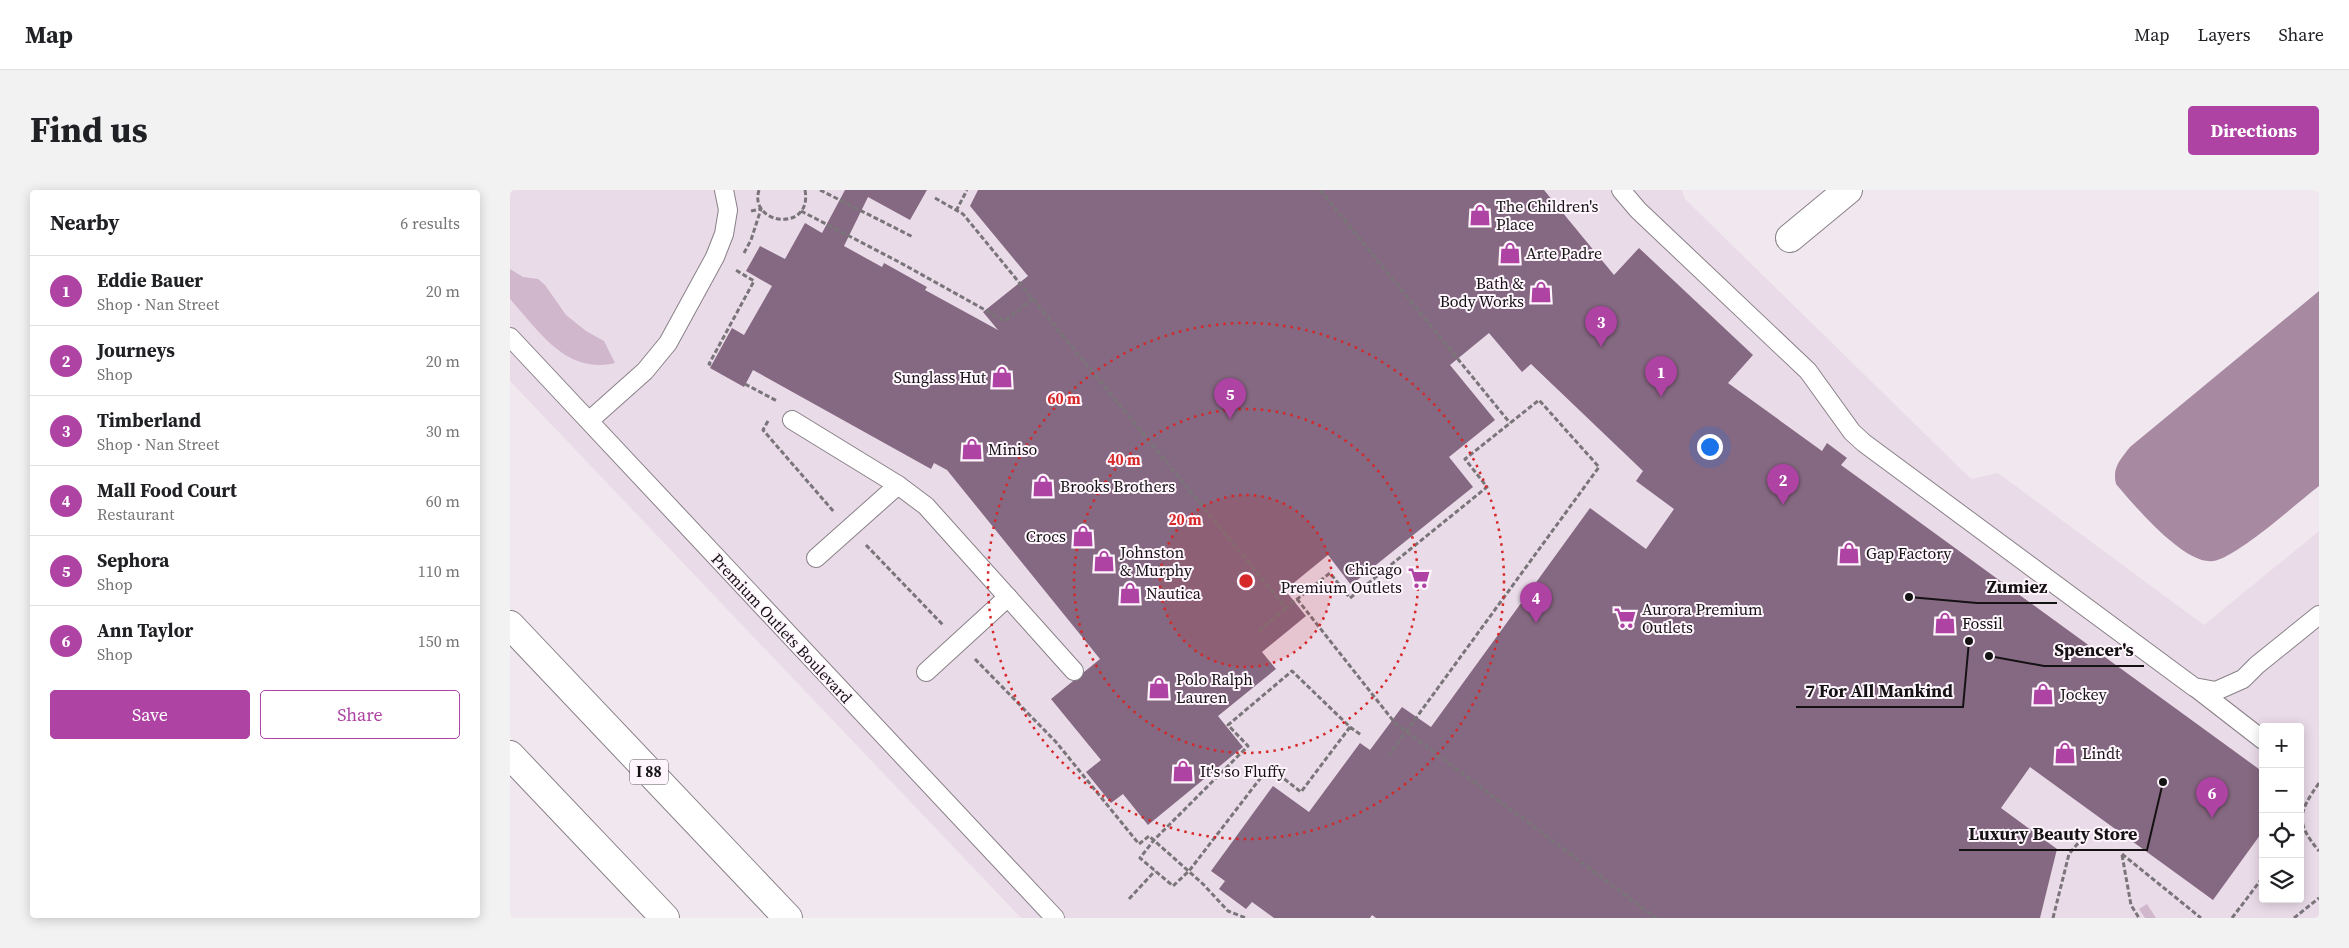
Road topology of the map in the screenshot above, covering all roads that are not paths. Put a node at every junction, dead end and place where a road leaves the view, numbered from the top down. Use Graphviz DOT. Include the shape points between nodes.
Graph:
graph roads {
  1 [pos="724,190"];
  2 [pos="1848,190"];
  3 [pos="1621,191"];
  4 [pos="1790,238"];
  5 [pos="510,337"];
  6 [pos="590,420"];
  7 [pos="792,420"];
  8 [pos="898,485"];
  9 [pos="816,558"];
  10 [pos="1008,597"];
  11 [pos="2319,615"];
  12 [pos="510,625"];
  13 [pos="1074,671"];
  14 [pos="926,672"];
  15 [pos="2194,687"];
  16 [pos="2259,737"];
  17 [pos="510,755"];
  18 [pos="665,918"];
  19 [pos="788,918"];
  20 [pos="1055,918"];
  1 -- 6 [label="lane" via="728,210 724,234 715,257 668,343 645,371"];
  2 -- 4 [label="main road"];
  3 -- 15 [label="lane" via="1808,372 1852,432 1864,443"];
  5 -- 6 [label="lane, Premium Outlets Boulevard"];
  6 -- 20 [label="lane, Premium Outlets Boulevard"];
  7 -- 8 [label="lane"];
  8 -- 9 [label="lane"];
  8 -- 10 [label="lane" via="926,506"];
  10 -- 13 [label="lane"];
  10 -- 14 [label="lane"];
  11 -- 15 [label="lane" via="2256,665 2244,679 2216,691"];
  12 -- 19 [label="main road, I 88"];
  15 -- 16 [label="lane"];
  17 -- 18 [label="main road"];
}
